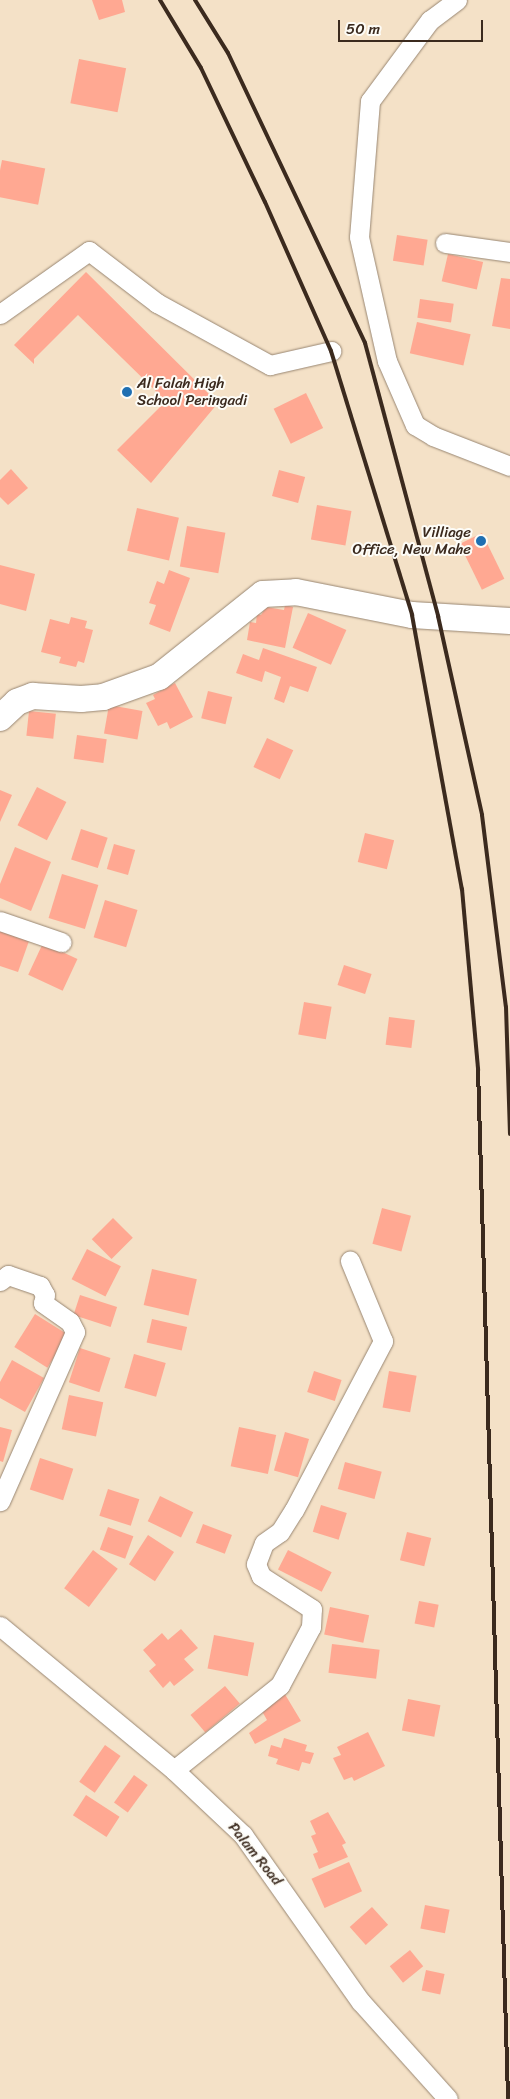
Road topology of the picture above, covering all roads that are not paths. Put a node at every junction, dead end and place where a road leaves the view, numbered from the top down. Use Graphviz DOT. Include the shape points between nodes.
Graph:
graph roads {
  1 [pos="457,0"];
  2 [pos="445,243"];
  3 [pos="510,252"];
  4 [pos="0,314"];
  5 [pos="331,350"];
  6 [pos="510,466"];
  7 [pos="510,621"];
  8 [pos="0,718"];
  9 [pos="0,921"];
  10 [pos="61,942"];
  11 [pos="350,1261"];
  12 [pos="0,1281"];
  13 [pos="0,1501"];
  14 [pos="0,1626"];
  15 [pos="174,1770"];
  16 [pos="448,2099"];
  1 -- 6 [label="street" via="430,20 370,101 358,237 387,362 415,425 433,436"];
  2 -- 3 [label="street"];
  4 -- 5 [label="street" via="89,251 157,303 270,365"];
  7 -- 8 [label="main road" via="412,614 296,592 263,594 159,677 103,697 32,696 17,702"];
  9 -- 10 [label="street"];
  11 -- 15 [label="street" via="383,1341 294,1510 280,1532 264,1543 256,1564 261,1576 312,1609 311,1627 280,1685"];
  12 -- 13 [label="street" via="8,1275 40,1286 45,1295 43,1303 70,1322 76,1332"];
  14 -- 15 [label="street, Palam Road"];
  15 -- 16 [label="street, Palam Road" via="243,1835 361,2002"];
}
